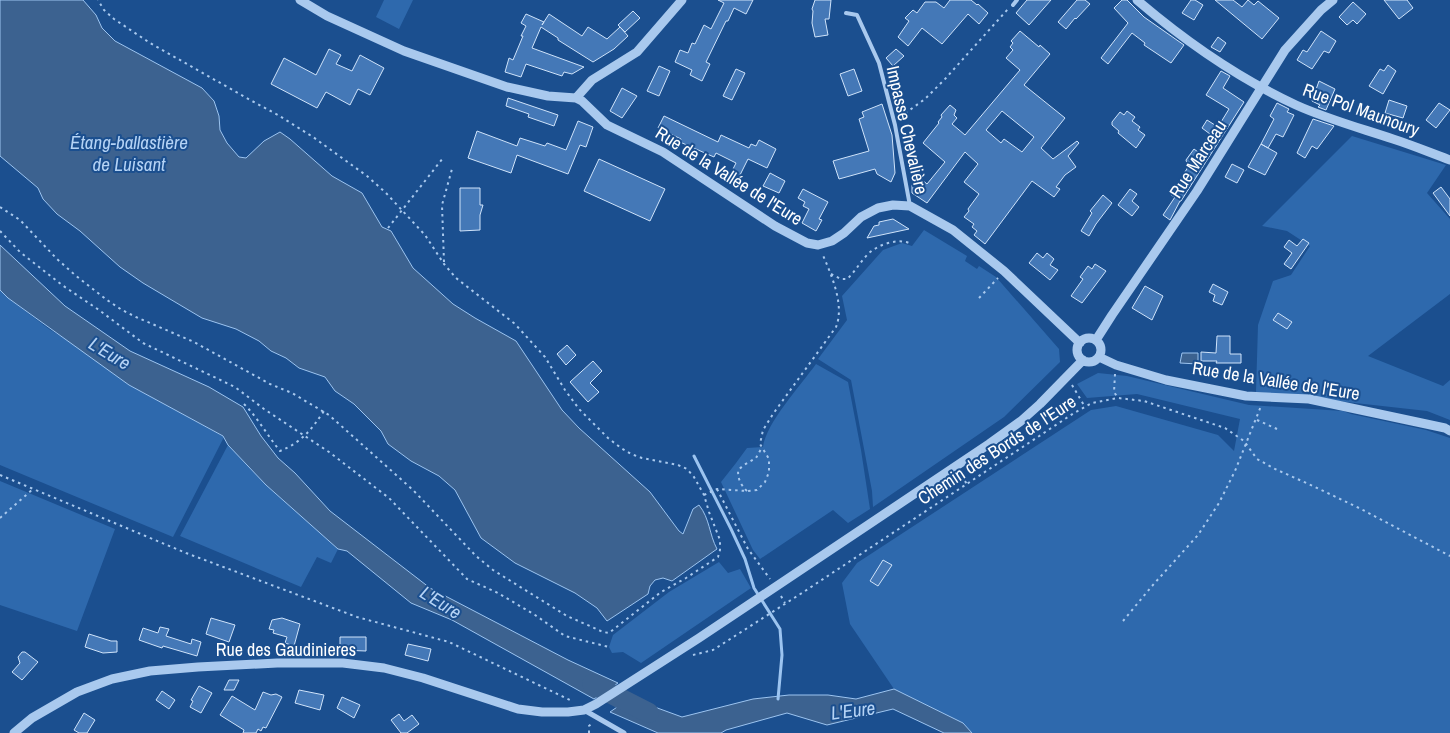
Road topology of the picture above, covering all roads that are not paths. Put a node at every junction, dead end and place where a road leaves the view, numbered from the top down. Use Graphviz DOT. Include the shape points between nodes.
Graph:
graph roads {
  1 [pos="300,0"];
  2 [pos="682,0"];
  3 [pos="1017,0"];
  4 [pos="1137,0"];
  5 [pos="1333,0"];
  6 [pos="1012,5"];
  7 [pos="846,13"];
  8 [pos="1262,88"];
  9 [pos="576,98"];
  10 [pos="1450,160"];
  11 [pos="910,206"];
  12 [pos="1096,340"];
  13 [pos="1080,343"];
  14 [pos="1099,357"];
  15 [pos="1083,360"];
  16 [pos="1450,430"];
  17 [pos="584,710"];
  18 [pos="14,733"];
  19 [pos="624,733"];
  1 -- 9 [label="street" via="413,54 507,87"];
  2 -- 9 [label="street" via="637,52 592,80"];
  3 -- 6 [label="lane"];
  4 -- 8 [label="street, Rue Pol Maunoury" via="1217,61"];
  5 -- 8 [label="street, Rue Marceau" via="1285,50"];
  7 -- 11 [label="lane, Impasse Chevalière" via="857,15 878,63 894,121"];
  8 -- 10 [label="street, Rue Pol Maunoury" via="1297,106"];
  8 -- 12 [label="street, Rue Marceau" via="1162,245"];
  9 -- 11 [label="street, Rue de la Vallée de l'Eure" via="607,125 663,152 775,226 807,243 832,242 861,217 878,208 893,204"];
  11 -- 13 [label="street" via="953,230"];
  12 -- 13 [label="street" via="1086,339"];
  12 -- 14 [label="street" via="1101,350"];
  13 -- 15 [label="street" via="1078,350"];
  14 -- 15 [label="street" via="1090,362"];
  14 -- 16 [label="street, Rue de la Vallée de l'Eure" via="1166,380 1246,396 1309,399"];
  15 -- 17 [label="street, Rue des Gaudinieres" via="1034,409 990,444 650,670"];
  17 -- 18 [label="street, Rue des Gaudinieres" via="563,713 518,709 384,668 343,663 268,664 150,671 112,679 77,692 32,718"];
  17 -- 19 [label="street"];
}
